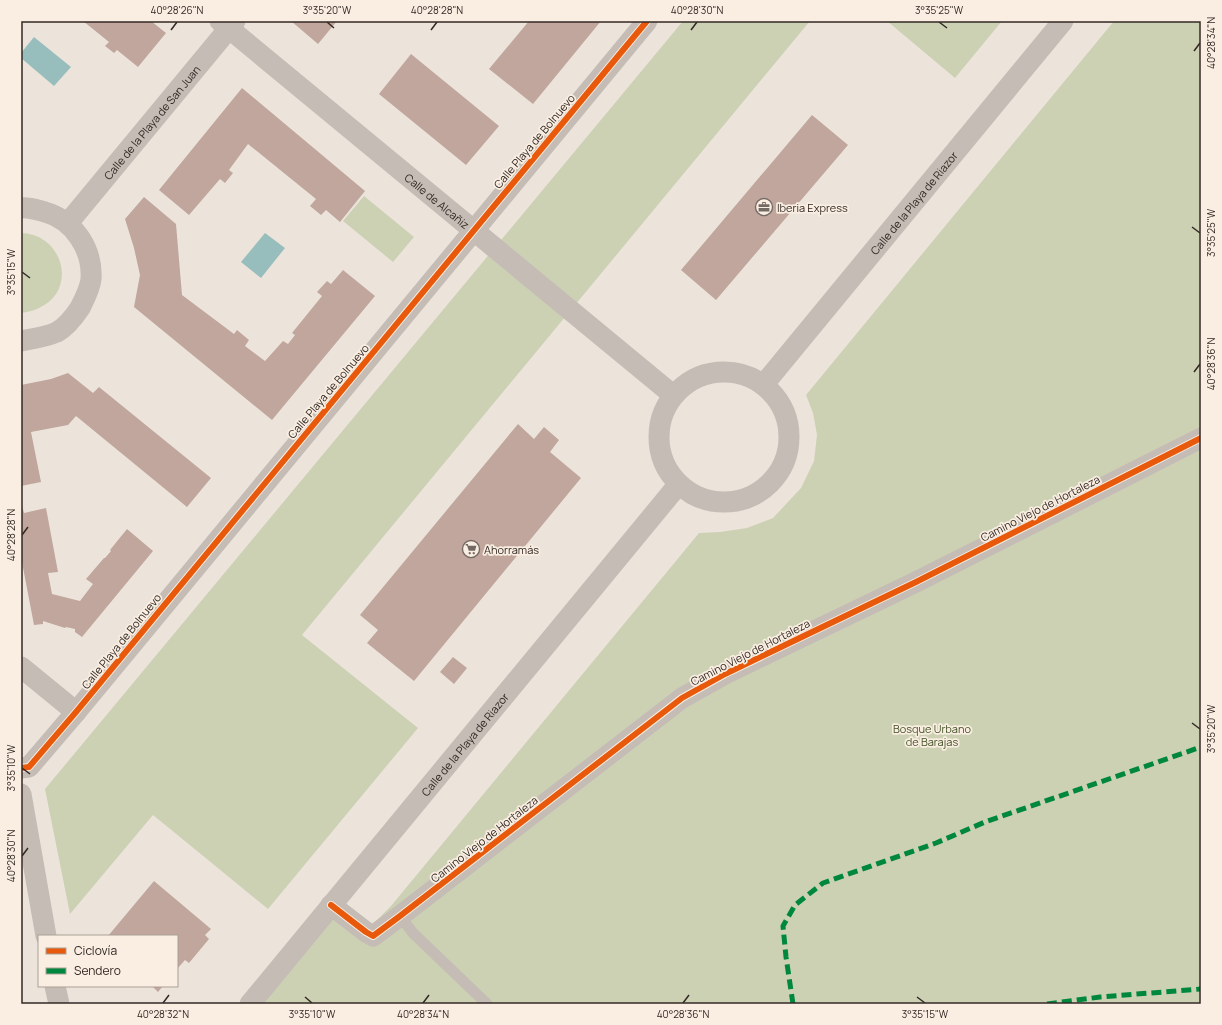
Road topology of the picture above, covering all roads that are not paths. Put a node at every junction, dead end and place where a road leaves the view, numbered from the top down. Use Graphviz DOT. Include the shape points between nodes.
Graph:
graph roads {
  1 [pos="647,21"];
  2 [pos="1063,21"];
  3 [pos="228,23"];
  4 [pos="21,208"];
  5 [pos="68,223"];
  6 [pos="474,230"];
  7 [pos="21,341"];
  8 [pos="764,384"];
  9 [pos="673,395"];
  10 [pos="1201,438"];
  11 [pos="678,485"];
  12 [pos="21,667"];
  13 [pos="76,712"];
  14 [pos="21,768"];
  15 [pos="21,794"];
  16 [pos="331,905"];
  17 [pos="400,916"];
  18 [pos="46,935"];
  19 [pos="55,987"];
  20 [pos="58,1004"];
  21 [pos="250,1004"];
  22 [pos="487,1004"];
  1 -- 6 [label="street, Calle Playa de Bolnuevo"];
  2 -- 8 [label="street, Calle de la Playa de Riazor"];
  3 -- 5 [label="street, Calle de la Playa de San Juan"];
  3 -- 6 [label="street, Calle de Alcañiz"];
  4 -- 5 [label="street" via="28,207 52,214"];
  5 -- 7 [label="street" via="81,239 89,258 91,280 85,299 73,318 57,332"];
  6 -- 9 [label="street, Calle de Alcañiz"];
  6 -- 13 [label="street, Calle Playa de Bolnuevo"];
  8 -- 9 [label="street" via="740,373 716,372 693,379"];
  8 -- 11 [label="street" via="781,403 790,428 788,456 775,479 754,496 728,503 701,499"];
  9 -- 11 [label="street" via="662,416 658,440 664,464"];
  10 -- 17 [label="street, Camino Viejo de Hortaleza" via="916,582 725,674 682,698"];
  11 -- 16 [label="street, Calle de la Playa de Riazor"];
  12 -- 13 [label="street"];
  13 -- 14 [label="street, Calle Playa de Bolnuevo" via="29,767"];
  15 -- 18 [label="street"];
  16 -- 17 [label="street, Camino Viejo de Hortaleza" via="373,936"];
  16 -- 21 [label="street, Calle de la Playa de Riazor"];
  17 -- 22 [label="lane" via="413,933"];
  19 -- 20 [label="street"];
}
